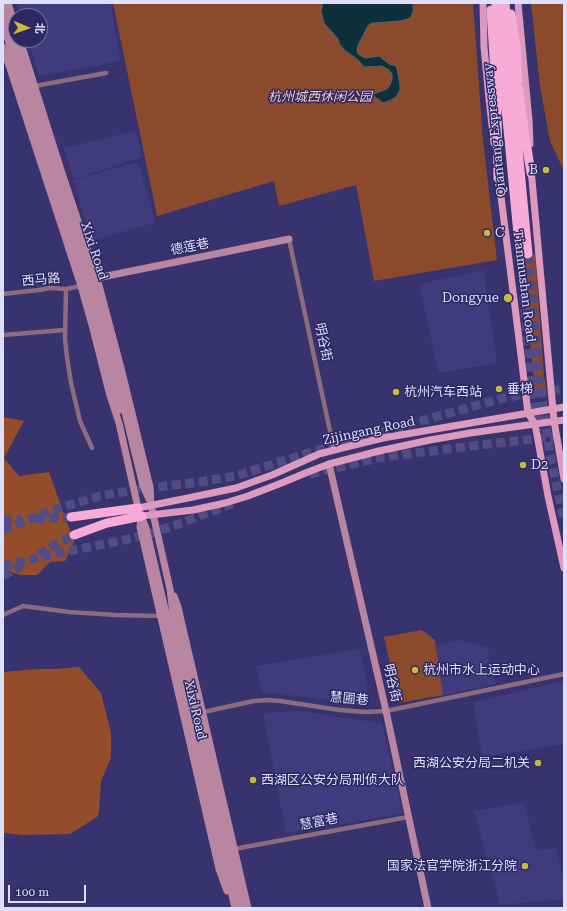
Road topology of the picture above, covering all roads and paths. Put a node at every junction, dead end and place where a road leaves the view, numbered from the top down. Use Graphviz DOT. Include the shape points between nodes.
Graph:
graph roads {
  1 [pos="483,3"];
  2 [pos="490,3"];
  3 [pos="496,3"];
  4 [pos="505,3"];
  5 [pos="509,3"];
  6 [pos="518,3"];
  7 [pos="3,7"];
  8 [pos="3,24"];
  9 [pos="3,47"];
  10 [pos="23,48"];
  11 [pos="106,73"];
  12 [pos="35,86"];
  13 [pos="531,173"];
  14 [pos="498,178"];
  15 [pos="288,239"];
  16 [pos="97,278"];
  17 [pos="81,286"];
  18 [pos="66,289"];
  19 [pos="3,294"];
  20 [pos="65,330"];
  21 [pos="3,335"];
  22 [pos="564,407"];
  23 [pos="553,408"];
  24 [pos="528,413"];
  25 [pos="564,420"];
  26 [pos="554,421"];
  27 [pos="119,423"];
  28 [pos="535,424"];
  29 [pos="92,448"];
  30 [pos="334,450"];
  31 [pos="329,464"];
  32 [pos="564,479"];
  33 [pos="151,504"];
  34 [pos="140,512"];
  35 [pos="154,515"];
  36 [pos="71,517"];
  37 [pos="74,535"];
  38 [pos="564,568"];
  39 [pos="170,589"];
  40 [pos="3,615"];
  41 [pos="160,616"];
  42 [pos="564,674"];
  43 [pos="386,711"];
  44 [pos="203,712"];
  45 [pos="408,817"];
  46 [pos="234,849"];
  47 [pos="234,908"];
  48 [pos="241,908"];
  49 [pos="248,908"];
  50 [pos="428,908"];
  1 -- 14 [label="main road, Tianmushan Road" via="484,47"];
  2 -- 14 [label="highway" via="497,106"];
  3 -- 4 [label="highway, Qiantang Expressway" via="524,255"];
  5 -- 13 [label="highway"];
  6 -- 13 [label="main road, Tianmushan Road" via="529,120"];
  7 -- 33 [label="street, Xixi Road" via="100,310 143,486"];
  8 -- 27 [label="street, Xixi Road" via="96,315 118,403"];
  9 -- 17 [label="street, Xixi Road"];
  10 -- 12 [label="street, Xixi Road"];
  11 -- 12 [label="street"];
  12 -- 16 [label="street, Xixi Road"];
  13 -- 23 [label="main road, Tianmushan Road"];
  14 -- 24 [label="main road, Tianmushan Road"];
  15 -- 16 [label="street, 德莲巷"];
  15 -- 30 [label="street, 明谷街"];
  16 -- 33 [label="street, Xixi Road" via="150,487"];
  17 -- 18 [label="street, 西马路"];
  17 -- 27 [label="street, Xixi Road"];
  18 -- 19 [label="street, 西马路" via="50,288"];
  18 -- 20 [label="street"];
  20 -- 21 [label="street"];
  20 -- 29 [label="street" via="71,384 80,421"];
  22 -- 23 [label="main road, Zijingang Road"];
  23 -- 24 [label="main road, Zijingang Road"];
  23 -- 26 [label="main road, Tianmushan Road"];
  24 -- 28 [label="main road, Tianmushan Road"];
  24 -- 30 [label="main road, Zijingang Road" via="383,438"];
  25 -- 26 [label="main road, Zijingang Road"];
  26 -- 28 [label="main road, Zijingang Road"];
  26 -- 32 [label="main road, Tianmushan Road"];
  27 -- 34 [label="street, Xixi Road"];
  28 -- 31 [label="main road, Zijingang Road" via="430,440"];
  28 -- 38 [label="main road, Tianmushan Road"];
  30 -- 33 [label="main road, Zijingang Road" via="236,488"];
  31 -- 35 [label="main road, Zijingang Road" via="225,503"];
  31 -- 43 [label="street, 明谷街"];
  33 -- 34 [label="main road, Zijingang Road"];
  33 -- 35 [label="street, Xixi Road"];
  34 -- 35 [label="main road, Zijingang Road"];
  34 -- 36 [label="highway"];
  34 -- 37 [label="highway"];
  34 -- 41 [label="street, Xixi Road" via="140,527"];
  34 -- 47 [label="street, Xixi Road" via="148,536"];
  35 -- 39 [label="street, Xixi Road"];
  39 -- 44 [label="street, Xixi Road" via="178,607"];
  39 -- 48 [label="street, Xixi Road" via="175,622"];
  40 -- 41 [label="street" via="23,606 69,612"];
  41 -- 47 [label="street, Xixi Road" via="219,869"];
  42 -- 43 [label="street, 慧圃巷"];
  43 -- 44 [label="street, 慧圃巷" via="340,710 267,700"];
  43 -- 45 [label="street, 明谷街"];
  44 -- 46 [label="street, Xixi Road"];
  45 -- 46 [label="street, 慧富巷"];
  45 -- 50 [label="street, 明谷街"];
  46 -- 49 [label="street, Xixi Road"];
}
